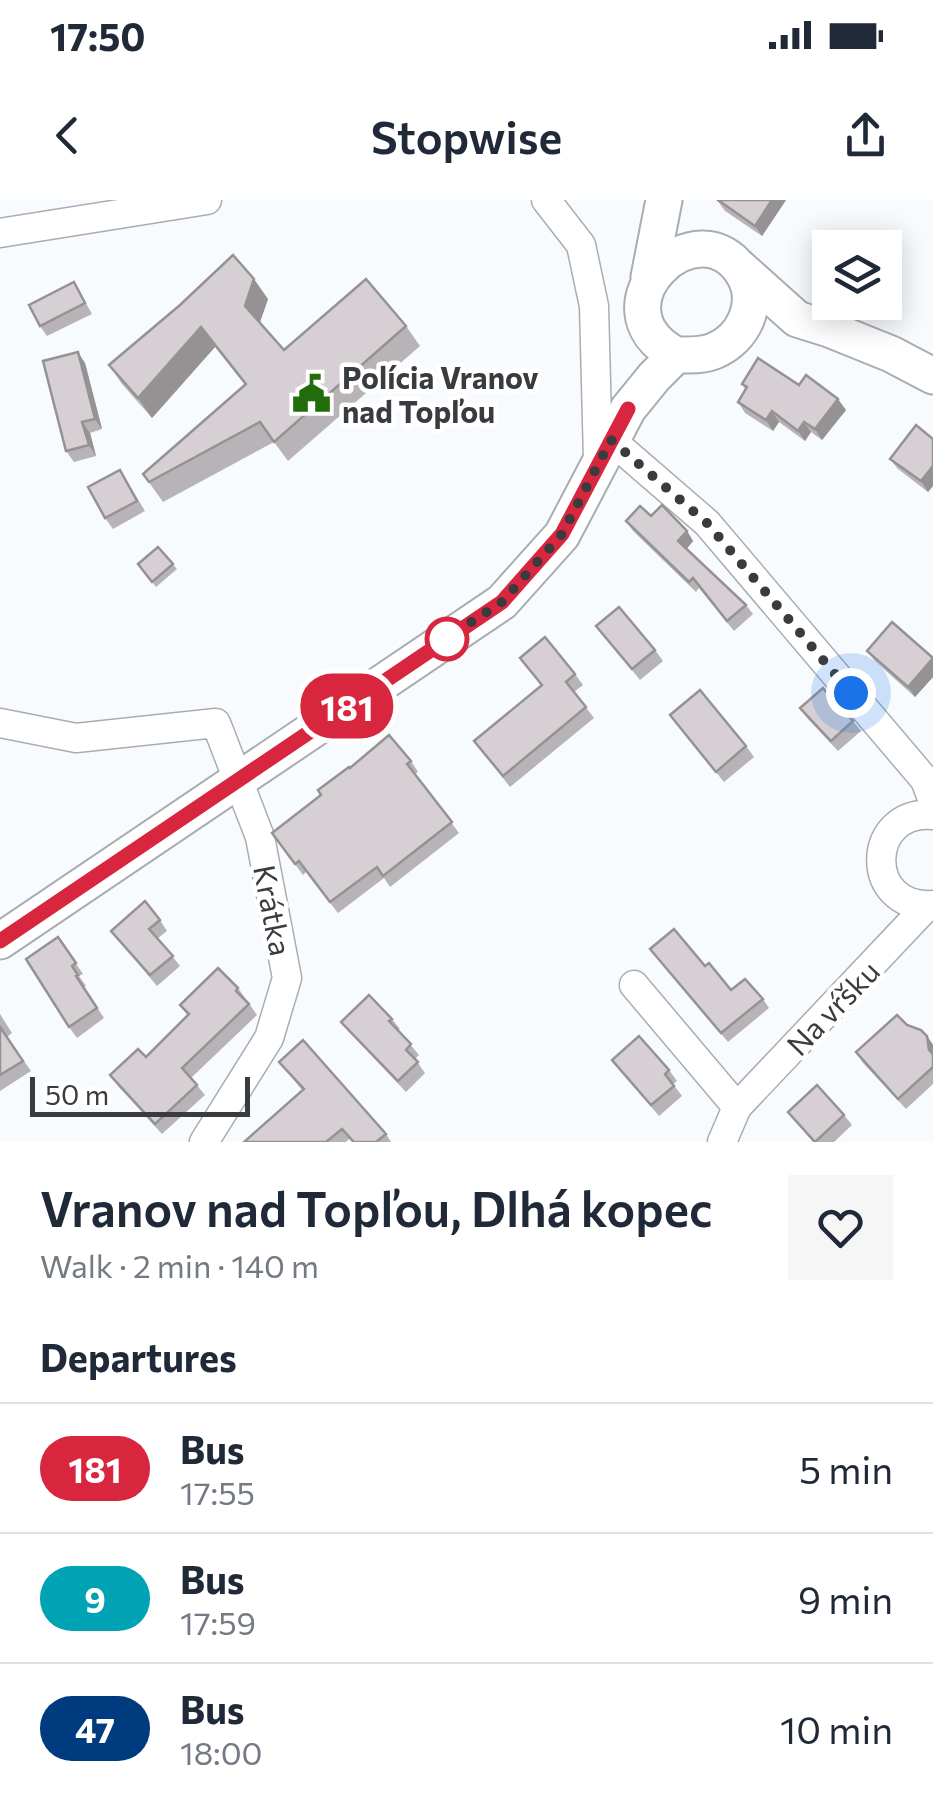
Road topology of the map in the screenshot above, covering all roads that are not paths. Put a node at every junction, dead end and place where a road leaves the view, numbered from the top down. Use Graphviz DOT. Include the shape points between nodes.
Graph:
graph roads {
  1 [pos="207,200"];
  2 [pos="546,200"];
  3 [pos="664,200"];
  4 [pos="0,233"];
  5 [pos="694,246"];
  6 [pos="740,267"];
  7 [pos="648,281"];
  8 [pos="644,320"];
  9 [pos="813,324"];
  10 [pos="731,341"];
  11 [pos="676,355"];
  12 [pos="933,376"];
  13 [pos="598,381"];
  14 [pos="612,438"];
  15 [pos="0,723"];
  16 [pos="238,781"];
  17 [pos="933,800"];
  18 [pos="933,814"];
  19 [pos="930,906"];
  20 [pos="0,941"];
  21 [pos="634,986"];
  22 [pos="736,1106"];
  23 [pos="726,1141"];
  24 [pos="204,1142"];
  1 -- 4 [label="street"];
  2 -- 13 [label="street" via="581,245 594,306"];
  3 -- 5 [label="street"];
  3 -- 7 [label="street"];
  5 -- 6 [label="street" via="720,252"];
  5 -- 7 [label="street" via="670,256"];
  6 -- 9 [label="street"];
  6 -- 10 [label="street" via="751,306"];
  7 -- 8 [label="street"];
  8 -- 11 [label="street" via="661,347"];
  8 -- 14 [label="street"];
  9 -- 10 [label="street" via="766,327"];
  9 -- 12 [label="street"];
  10 -- 11 [label="street" via="712,352"];
  11 -- 14 [label="street"];
  13 -- 14 [label="street"];
  13 -- 14 [label="street" via="606,410 615,415"];
  14 -- 16 [label="street" via="562,534 502,602"];
  14 -- 17 [label="street" via="707,523 925,780"];
  15 -- 16 [label="street, Krátka" via="76,738 216,723"];
  16 -- 20 [label="street"];
  16 -- 24 [label="street, Krátka" via="260,836 287,978 269,1038"];
  18 -- 19 [label="street" via="904,819 891,830 880,863 895,894"];
  19 -- 22 [label="street, Na vŕšku"];
  21 -- 22 [label="street"];
  22 -- 23 [label="street, Na vŕšku"];
}
